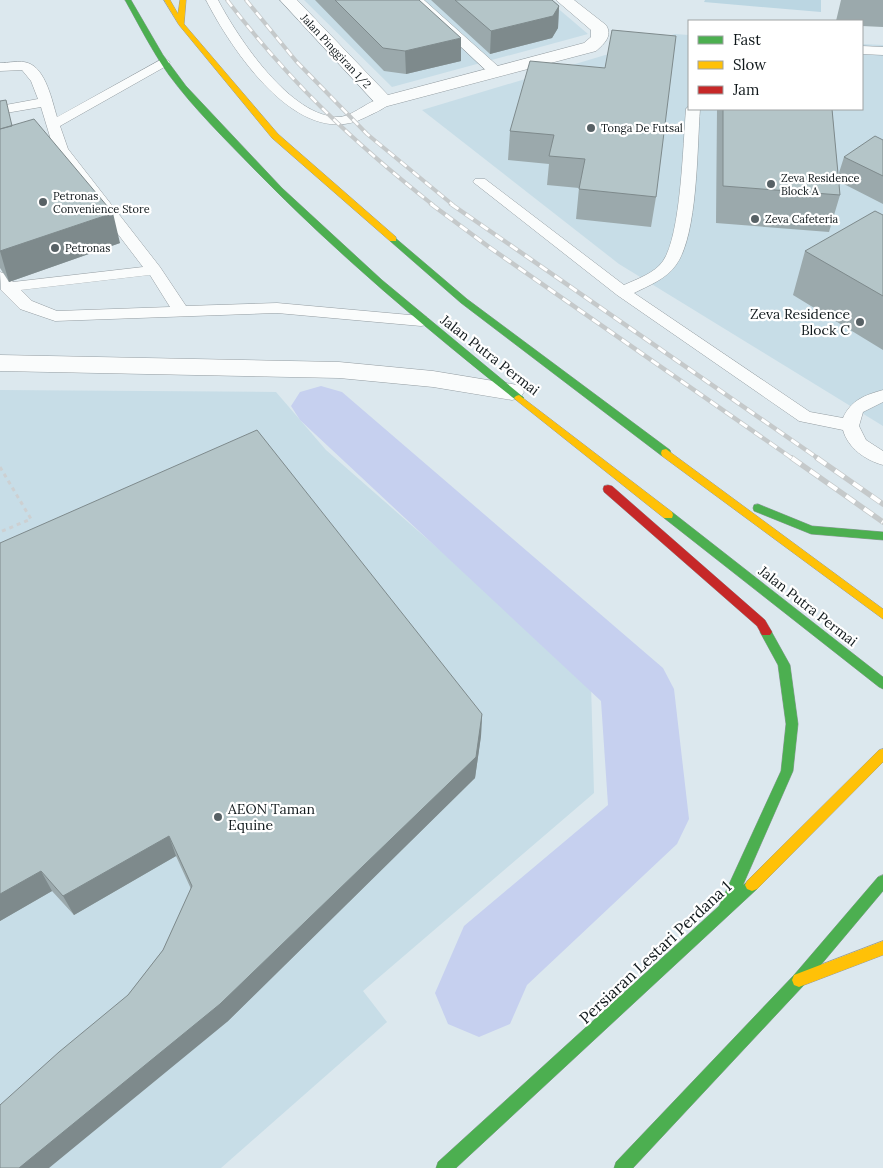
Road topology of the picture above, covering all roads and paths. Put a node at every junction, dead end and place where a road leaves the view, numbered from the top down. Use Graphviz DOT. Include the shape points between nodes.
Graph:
graph roads {
  1 [pos="128,0"];
  2 [pos="166,0"];
  3 [pos="183,0"];
  4 [pos="212,0"];
  5 [pos="288,0"];
  6 [pos="417,0"];
  7 [pos="564,0"];
  8 [pos="181,24"];
  9 [pos="863,50"];
  10 [pos="883,51"];
  11 [pos="164,62"];
  12 [pos="0,68"];
  13 [pos="495,71"];
  14 [pos="36,74"];
  15 [pos="0,80"];
  16 [pos="45,102"];
  17 [pos="384,102"];
  18 [pos="0,110"];
  19 [pos="693,110"];
  20 [pos="52,125"];
  21 [pos="480,182"];
  22 [pos="154,270"];
  23 [pos="4,282"];
  24 [pos="623,292"];
  25 [pos="182,311"];
  26 [pos="421,321"];
  27 [pos="0,363"];
  28 [pos="512,392"];
  29 [pos="883,396"];
  30 [pos="850,425"];
  31 [pos="580,445"];
  32 [pos="883,459"];
  33 [pos="0,467"];
  34 [pos="724,494"];
  35 [pos="0,532"];
  36 [pos="883,536"];
  37 [pos="883,615"];
  38 [pos="883,684"];
  39 [pos="883,754"];
  40 [pos="883,881"];
  41 [pos="723,913"];
  42 [pos="883,948"];
  43 [pos="799,980"];
  44 [pos="444,1168"];
  45 [pos="622,1168"];
  1 -- 11 [label="main road, Jalan Putra Permai"];
  2 -- 8 [label="main road, Jalan Putra Permai"];
  3 -- 8 [label="main road"];
  4 -- 17 [label="lane" via="232,32 279,90 291,103 312,116 345,121"];
  5 -- 17 [label="street, Jalan Pinggiran 1/2"];
  6 -- 13 [label="lane"];
  7 -- 13 [label="street" via="600,30 600,39 590,47"];
  8 -- 34 [label="main road, Jalan Putra Permai" via="275,136 457,295"];
  9 -- 10 [label="lane"];
  11 -- 20 [label="lane"];
  11 -- 26 [label="main road, Jalan Putra Permai" via="197,104 282,194"];
  12 -- 14 [label="lane" via="26,66"];
  13 -- 17 [label="street"];
  14 -- 15 [label="lane"];
  14 -- 16 [label="lane"];
  16 -- 18 [label="lane"];
  16 -- 20 [label="lane"];
  19 -- 24 [label="lane" via="680,236 671,261 655,276"];
  20 -- 22 [label="lane" via="61,150"];
  21 -- 24 [label="lane"];
  22 -- 23 [label="lane"];
  22 -- 25 [label="lane"];
  23 -- 25 [label="lane" via="26,305 55,316"];
  24 -- 30 [label="lane" via="805,418"];
  25 -- 26 [label="lane" via="277,308"];
  26 -- 28 [label="main road, Jalan Putra Permai"];
  27 -- 28 [label="street" via="339,370 433,379"];
  28 -- 31 [label="main road, Jalan Putra Permai"];
  29 -- 30 [label="lane" via="858,405"];
  30 -- 32 [label="lane" via="854,437 864,448"];
  31 -- 38 [label="main road, Jalan Putra Permai"];
  31 -- 41 [label="main road" via="604,486 761,623 784,665 792,724 787,772"];
  33 -- 35 [label="path" via="31,519"];
  34 -- 36 [label="main road" via="811,530"];
  34 -- 37 [label="main road, Jalan Putra Permai"];
  39 -- 41 [label="main road, Persiaran Lestari Perdana 1"];
  40 -- 43 [label="main road"];
  41 -- 44 [label="main road, Persiaran Lestari Perdana 1"];
  42 -- 43 [label="main road"];
  43 -- 45 [label="main road"];
}
